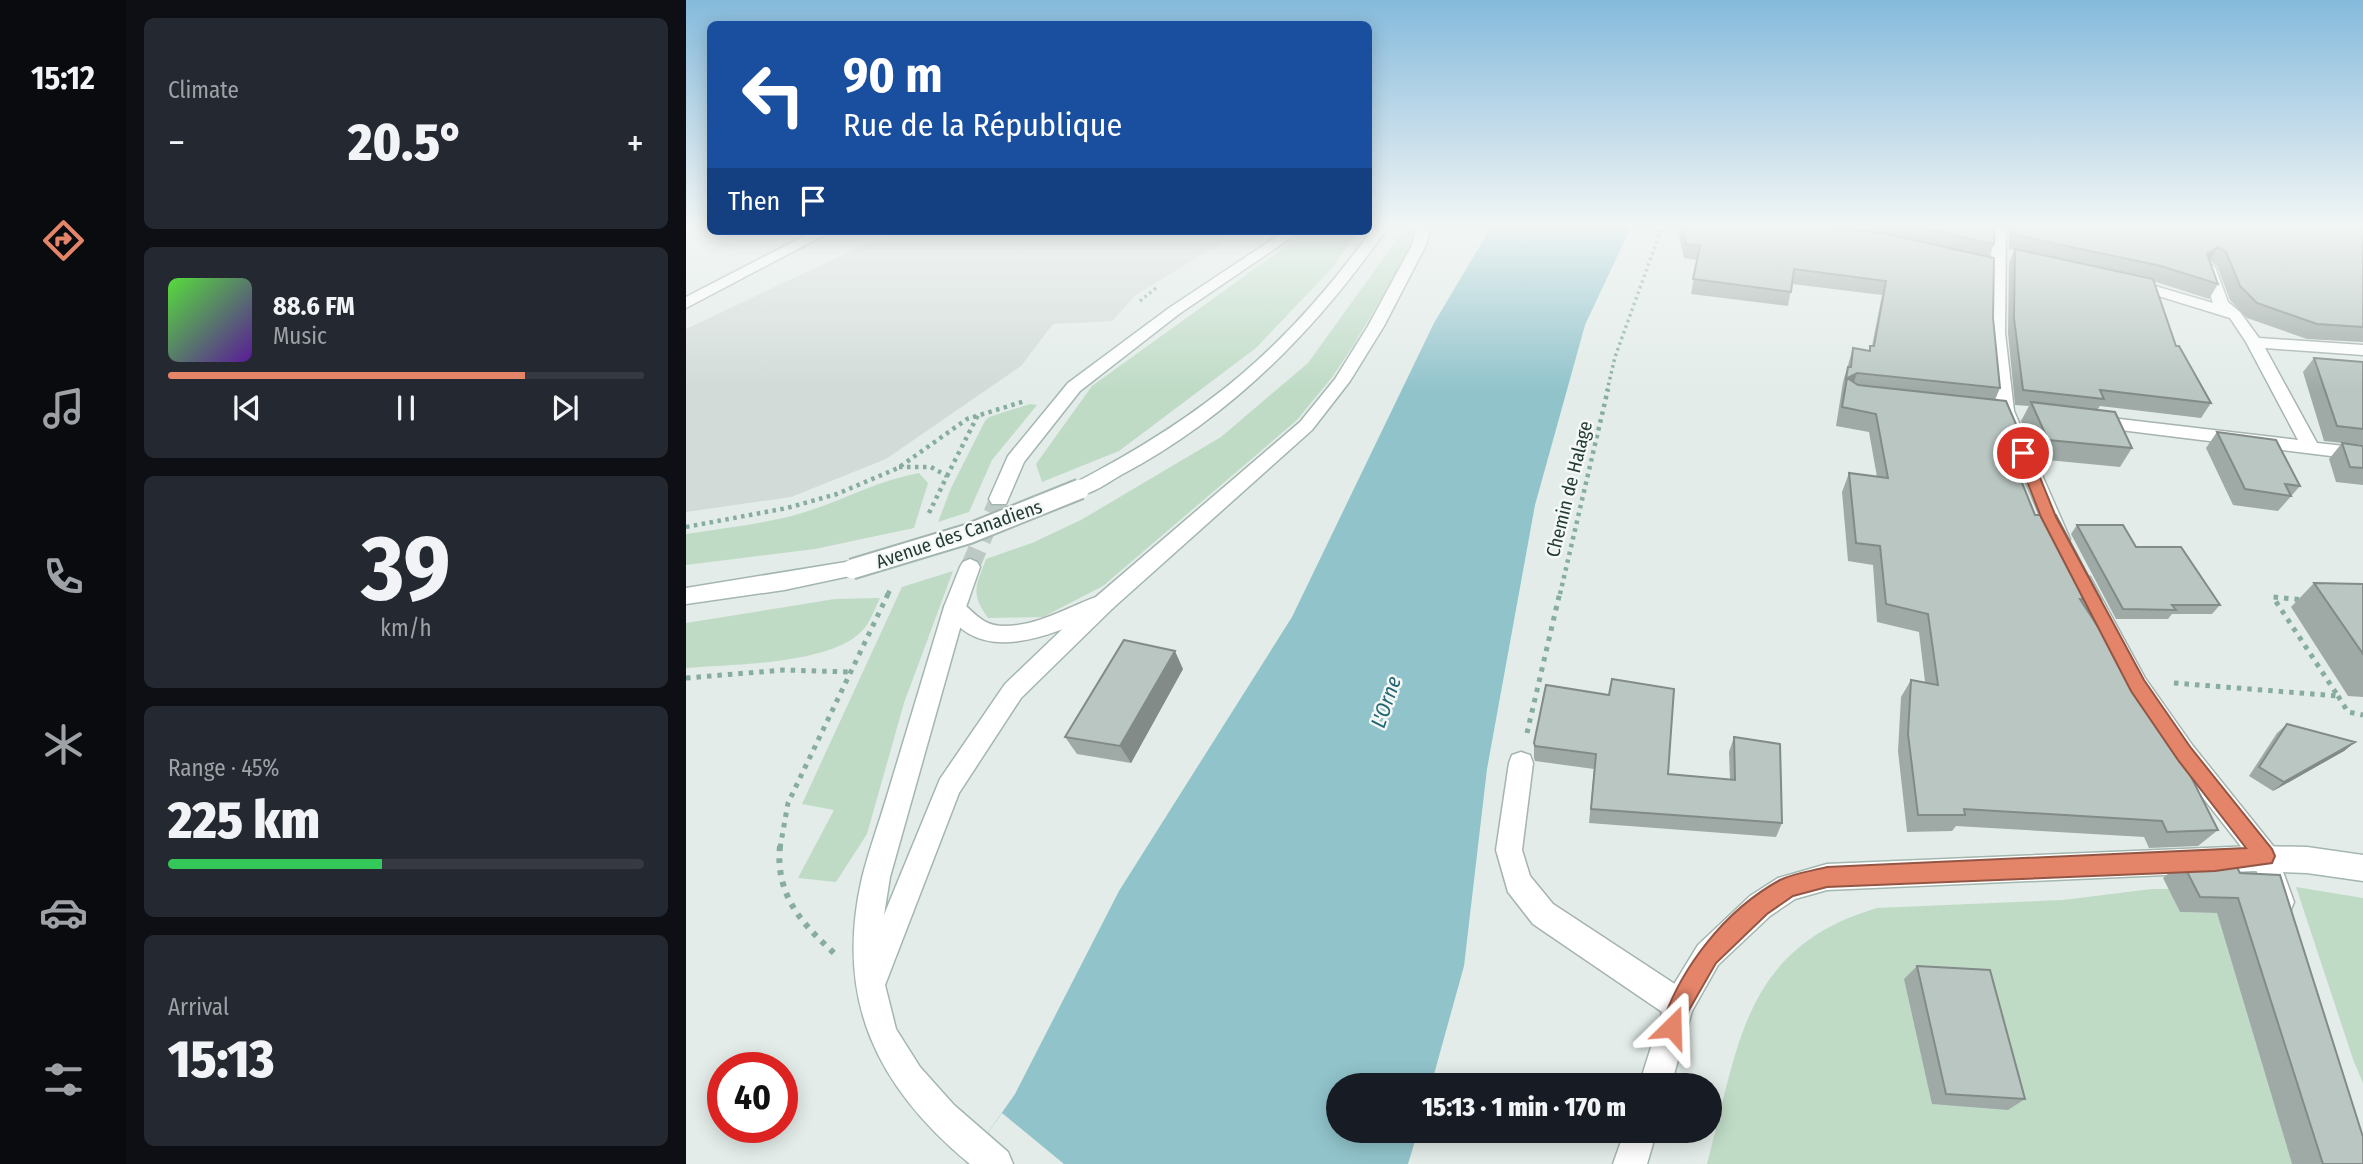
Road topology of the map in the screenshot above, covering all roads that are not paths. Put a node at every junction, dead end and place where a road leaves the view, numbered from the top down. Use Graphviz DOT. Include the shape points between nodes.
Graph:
graph roads {
  1 [pos="728,281"];
  2 [pos="1219,281"];
  3 [pos="1339,281"];
  4 [pos="1400,281"];
  5 [pos="1998,281"];
  6 [pos="2124,281"];
  7 [pos="2213,281"];
  8 [pos="686,303"];
  9 [pos="2235,315"];
  10 [pos="2254,342"];
  11 [pos="2363,350"];
  12 [pos="1983,412"];
  13 [pos="2012,412"];
  14 [pos="2074,419"];
  15 [pos="2311,448"];
  16 [pos="2363,454"];
  17 [pos="999,499"];
  18 [pos="970,567"];
  19 [pos="686,596"];
  20 [pos="1105,602"];
  21 [pos="955,607"];
  22 [pos="1521,763"];
  23 [pos="2264,856"];
  24 [pos="2363,868"];
  25 [pos="2287,922"];
  26 [pos="871,983"];
  27 [pos="1679,1005"];
  28 [pos="1659,1073"];
  29 [pos="1637,1143"];
  30 [pos="986,1156"];
  31 [pos="1630,1164"];
  1 -- 8 [label="street"];
  2 -- 17 [label="street" via="1074,387 1015,460"];
  3 -- 19 [label="street, Avenue des Canadiens, bridge" via="1305,326 1236,393 1186,430 1080,489 928,549 852,569"];
  4 -- 20 [label="street" via="1342,381 1306,426"];
  5 -- 13 [label="street" via="1997,333"];
  6 -- 9 [label="street"];
  7 -- 9 [label="street" via="2221,304"];
  9 -- 10 [label="street"];
  10 -- 11 [label="street"];
  10 -- 15 [label="street"];
  12 -- 13 [label="street"];
  13 -- 23 [label="street" via="2049,517 2134,680 2184,754"];
  14 -- 15 [label="street"];
  15 -- 16 [label="street"];
  18 -- 21 [label="street"];
  20 -- 21 [label="street" via="1048,627 1003,634 974,628"];
  20 -- 26 [label="street" via="1013,691 949,787"];
  21 -- 26 [label="street" via="876,877 867,922"];
  22 -- 27 [label="street" via="1509,849 1518,883 1543,914"];
  23 -- 24 [label="street"];
  23 -- 25 [label="street"];
  23 -- 27 [label="street" via="1827,877 1788,887 1760,906 1708,955"];
  26 -- 30 [label="street" via="876,1016 891,1050 928,1102"];
  27 -- 28 [label="street"];
  29 -- 31 [label="street"];
}
